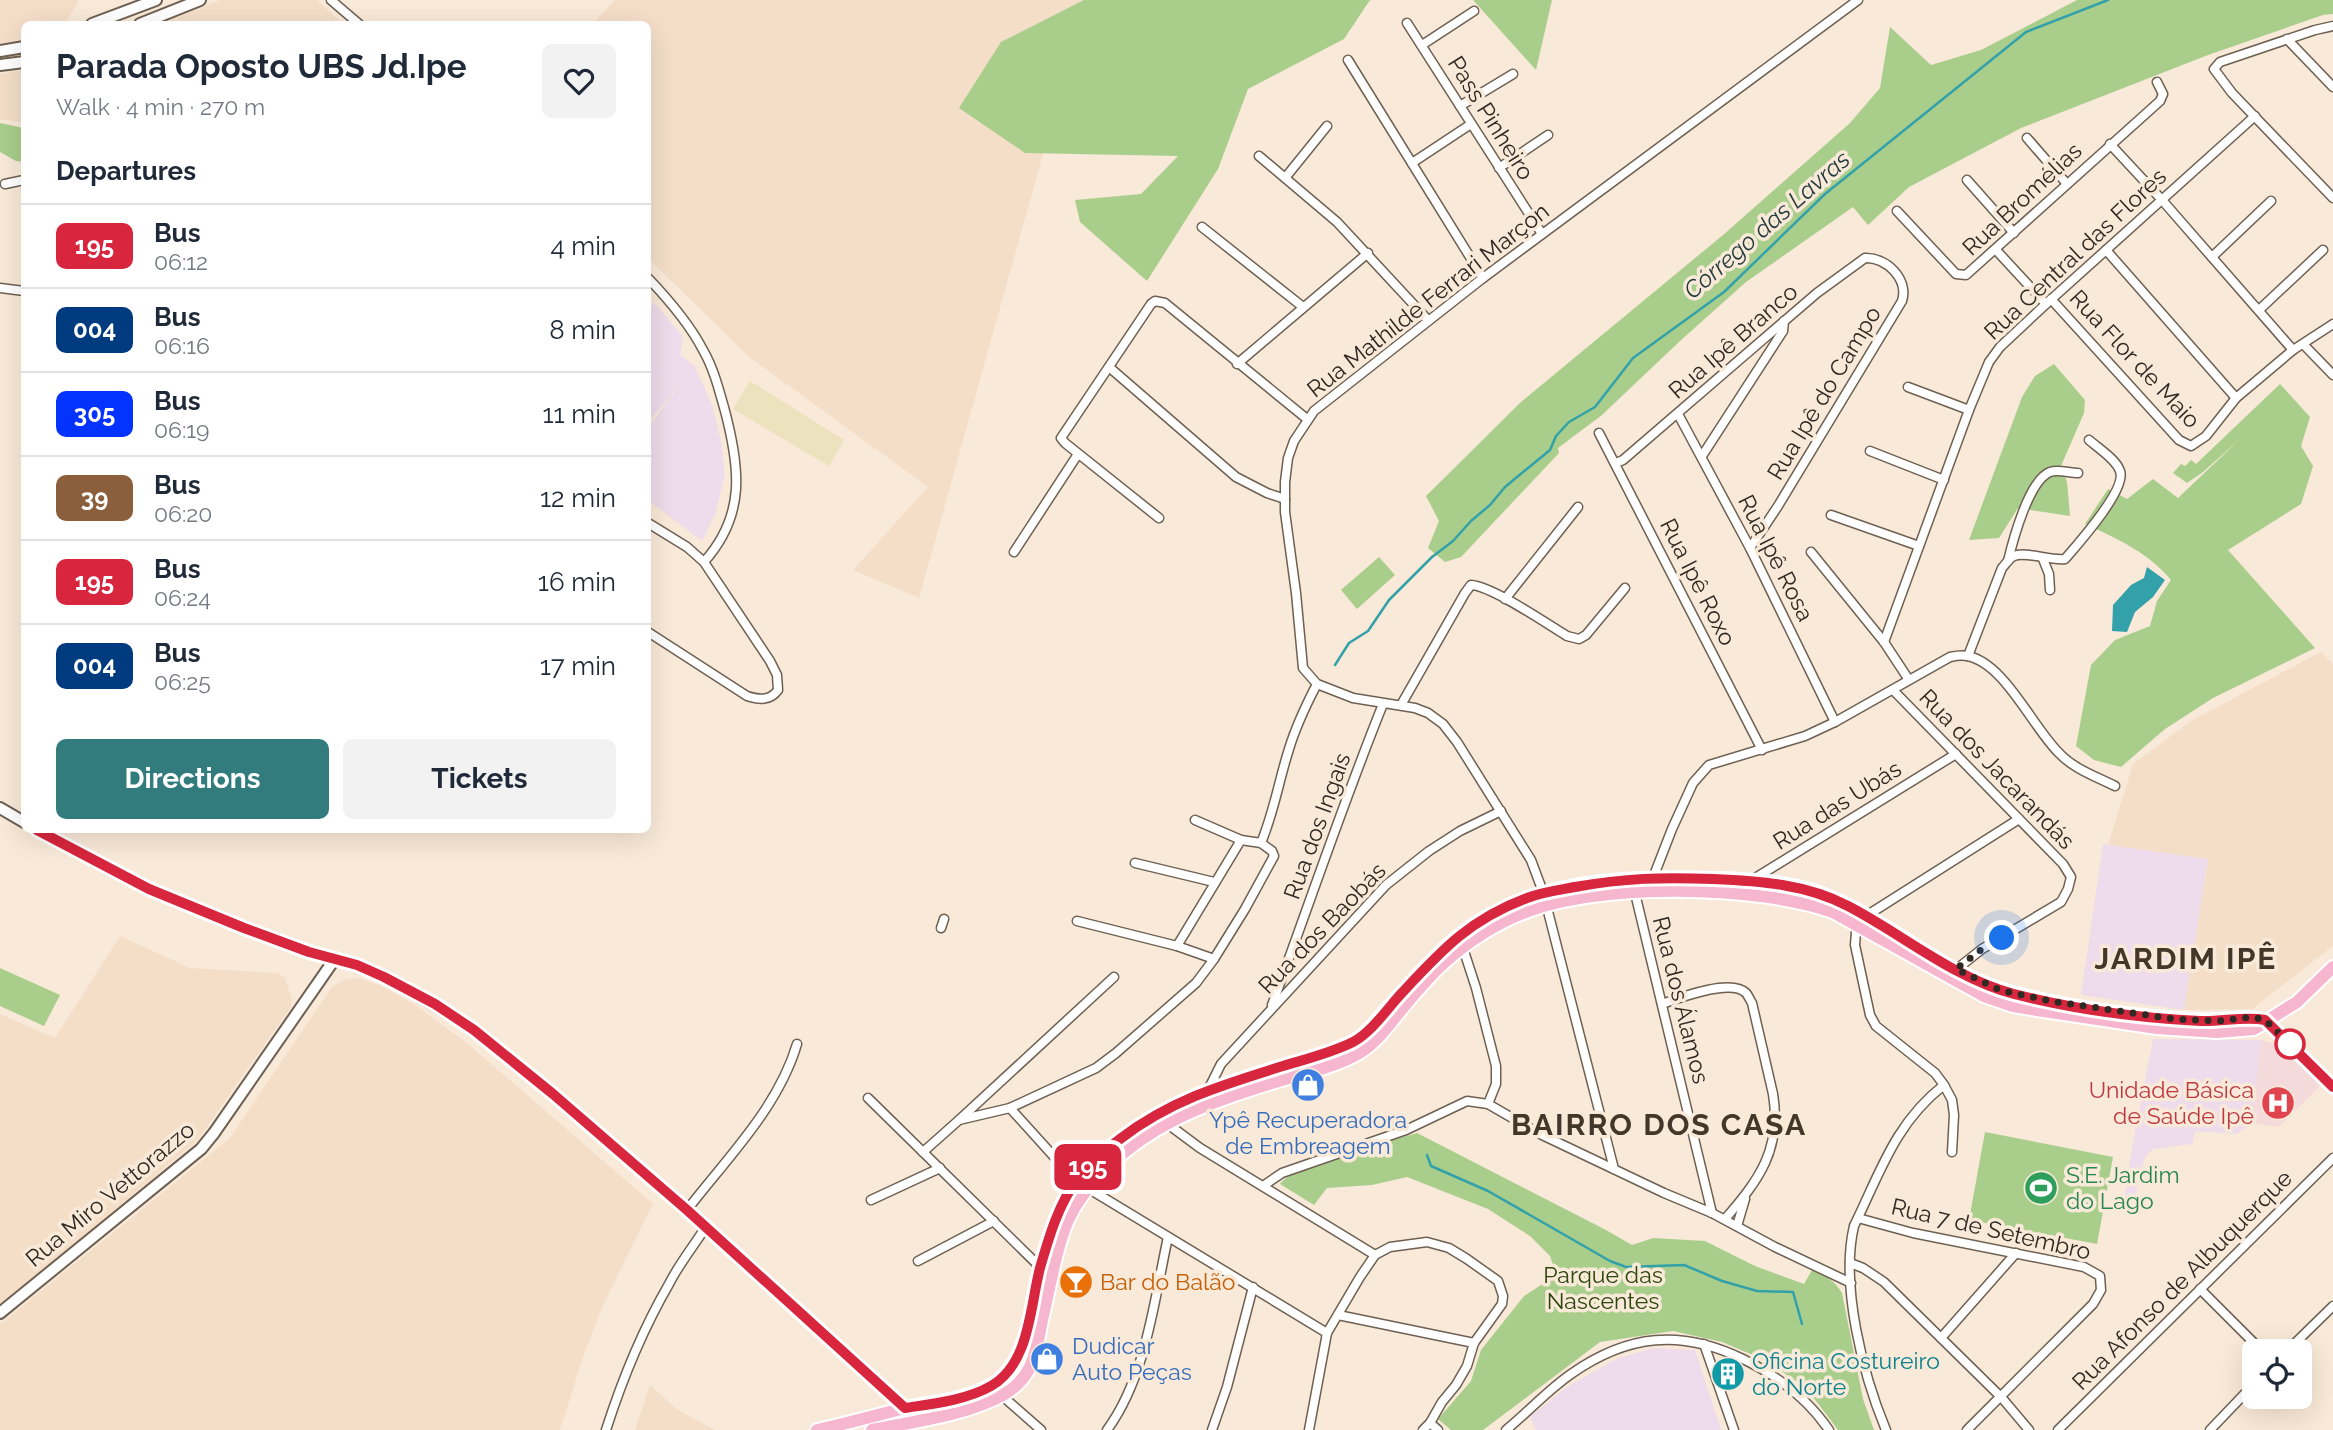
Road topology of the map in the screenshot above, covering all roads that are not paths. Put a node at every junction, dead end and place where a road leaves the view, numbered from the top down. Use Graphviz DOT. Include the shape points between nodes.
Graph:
graph roads {
  1 [pos="156,0"];
  2 [pos="200,0"];
  3 [pos="331,0"];
  4 [pos="1858,0"];
  5 [pos="1474,11"];
  6 [pos="100,21"];
  7 [pos="148,21"];
  8 [pos="356,21"];
  9 [pos="1407,23"];
  10 [pos="2333,26"];
  11 [pos="2287,39"];
  12 [pos="1422,45"];
  13 [pos="21,48"];
  14 [pos="0,51"];
  15 [pos="1348,60"];
  16 [pos="21,62"];
  17 [pos="0,65"];
  18 [pos="1513,74"];
  19 [pos="2157,82"];
  20 [pos="2333,88"];
  21 [pos="1460,106"];
  22 [pos="2255,116"];
  23 [pos="1471,124"];
  24 [pos="1327,127"];
  25 [pos="1548,135"];
  26 [pos="2027,138"];
  27 [pos="2110,144"];
  28 [pos="1259,156"];
  29 [pos="1412,163"];
  30 [pos="1499,167"];
  31 [pos="0,176"];
  32 [pos="1285,178"];
  33 [pos="1967,180"];
  34 [pos="21,181"];
  35 [pos="2067,184"];
  36 [pos="3,185"];
  37 [pos="2333,198"];
  38 [pos="2162,200"];
  39 [pos="2271,201"];
  40 [pos="1897,211"];
  41 [pos="1202,227"];
  42 [pos="2014,233"];
  43 [pos="1542,234"];
  44 [pos="1996,250"];
  45 [pos="2106,250"];
  46 [pos="2323,250"];
  47 [pos="1368,253"];
  48 [pos="2213,257"];
  49 [pos="1880,260"];
  50 [pos="1483,278"];
  51 [pos="651,281"];
  52 [pos="21,284"];
  53 [pos="0,288"];
  54 [pos="14,289"];
  55 [pos="21,290"];
  56 [pos="2048,302"];
  57 [pos="1303,307"];
  58 [pos="2259,310"];
  59 [pos="1428,320"];
  60 [pos="1784,321"];
  61 [pos="2333,324"];
  62 [pos="2303,344"];
  63 [pos="2293,350"];
  64 [pos="1237,364"];
  65 [pos="1109,367"];
  66 [pos="2333,375"];
  67 [pos="1908,387"];
  68 [pos="2236,397"];
  69 [pos="1969,410"];
  70 [pos="1678,414"];
  71 [pos="1307,419"];
  72 [pos="1599,433"];
  73 [pos="2089,440"];
  74 [pos="1870,451"];
  75 [pos="1078,454"];
  76 [pos="1702,456"];
  77 [pos="1616,463"];
  78 [pos="2078,473"];
  79 [pos="1944,480"];
  80 [pos="1285,499"];
  81 [pos="1578,507"];
  82 [pos="1831,515"];
  83 [pos="1159,517"];
  84 [pos="651,525"];
  85 [pos="1919,547"];
  86 [pos="1750,548"];
  87 [pos="1013,552"];
  88 [pos="1811,552"];
  89 [pos="2043,559"];
  90 [pos="2008,561"];
  91 [pos="704,562"];
  92 [pos="1625,588"];
  93 [pos="2050,590"];
  94 [pos="1505,599"];
  95 [pos="651,634"];
  96 [pos="1884,642"];
  97 [pos="1968,656"];
  98 [pos="1909,680"];
  99 [pos="1317,684"];
  100 [pos="1893,690"];
  101 [pos="1383,704"];
  102 [pos="1401,705"];
  103 [pos="1835,722"];
  104 [pos="1762,750"];
  105 [pos="1956,754"];
  106 [pos="2115,786"];
  107 [pos="0,808"];
  108 [pos="1501,811"];
  109 [pos="2019,819"];
  110 [pos="21,820"];
  111 [pos="1195,820"];
  112 [pos="43,833"];
  113 [pos="1241,840"];
  114 [pos="1261,843"];
  115 [pos="1135,863"];
  116 [pos="1653,877"];
  117 [pos="1633,878"];
  118 [pos="1752,880"];
  119 [pos="1214,882"];
  120 [pos="1634,891"];
  121 [pos="1649,892"];
  122 [pos="1744,895"];
  123 [pos="1544,899"];
  124 [pos="1077,921"];
  125 [pos="1863,921"];
  126 [pos="1461,942"];
  127 [pos="1177,946"];
  128 [pos="1214,959"];
  129 [pos="334,960"];
  130 [pos="1288,961"];
  131 [pos="2333,967"];
  132 [pos="1305,972"];
  133 [pos="1952,973"];
  134 [pos="1114,976"];
  135 [pos="1662,1004"];
  136 [pos="1271,1008"];
  137 [pos="2265,1020"];
  138 [pos="1373,1034"];
  139 [pos="797,1044"];
  140 [pos="1944,1084"];
  141 [pos="2333,1087"];
  142 [pos="1208,1090"];
  143 [pos="867,1098"];
  144 [pos="1488,1104"];
  145 [pos="1209,1105"];
  146 [pos="1010,1108"];
  147 [pos="1162,1118"];
  148 [pos="959,1120"];
  149 [pos="923,1152"];
  150 [pos="1952,1152"];
  151 [pos="2333,1158"];
  152 [pos="940,1168"];
  153 [pos="1614,1169"];
  154 [pos="1082,1184"];
  155 [pos="1263,1186"];
  156 [pos="1746,1196"];
  157 [pos="872,1200"];
  158 [pos="687,1210"];
  159 [pos="1712,1213"];
  160 [pos="1858,1218"];
  161 [pos="1725,1219"];
  162 [pos="994,1221"];
  163 [pos="1737,1226"];
  164 [pos="705,1228"];
  165 [pos="1168,1237"];
  166 [pos="2017,1253"];
  167 [pos="1375,1255"];
  168 [pos="918,1261"];
  169 [pos="1850,1263"];
  170 [pos="1041,1268"];
  171 [pos="1052,1275"];
  172 [pos="1850,1283"];
  173 [pos="1253,1287"];
  174 [pos="2200,1289"];
  175 [pos="2333,1306"];
  176 [pos="0,1313"];
  177 [pos="1338,1315"];
  178 [pos="1327,1333"];
  179 [pos="1941,1338"];
  180 [pos="2250,1339"];
  181 [pos="2299,1339"];
  182 [pos="1474,1343"];
  183 [pos="1704,1344"];
  184 [pos="991,1386"];
  185 [pos="1002,1396"];
  186 [pos="2242,1397"];
  187 [pos="2002,1398"];
  188 [pos="905,1408"];
  189 [pos="913,1422"];
  190 [pos="1430,1423"];
  191 [pos="606,1430"];
  192 [pos="817,1430"];
  193 [pos="872,1430"];
  194 [pos="1041,1430"];
  195 [pos="1107,1430"];
  196 [pos="1212,1430"];
  197 [pos="1310,1430"];
  198 [pos="1423,1430"];
  199 [pos="1438,1430"];
  200 [pos="1506,1430"];
  201 [pos="1734,1430"];
  202 [pos="1829,1430"];
  203 [pos="1886,1430"];
  204 [pos="1967,1430"];
  205 [pos="2029,1430"];
  206 [pos="2058,1430"];
  207 [pos="2210,1430"];
  1 -- 6 [label="street"];
  2 -- 7 [label="street"];
  3 -- 8 [label="street"];
  4 -- 43 [label="street, Rua Mathilde Ferrari Marçon"];
  5 -- 12 [label="street"];
  9 -- 12 [label="street, Pass Pinheiro"];
  10 -- 11 [label="street"];
  11 -- 20 [label="street"];
  11 -- 22 [label="street" via="2220,62 2214,69"];
  12 -- 21 [label="street, Pass Pinheiro"];
  13 -- 14 [label="street"];
  15 -- 29 [label="street"];
  16 -- 17 [label="street"];
  18 -- 21 [label="street"];
  19 -- 27 [label="street, Rua Bromélias" via="2163,94 2160,101"];
  21 -- 23 [label="street, Pass Pinheiro"];
  22 -- 37 [label="street"];
  22 -- 38 [label="street, Rua Central das Flores"];
  23 -- 29 [label="street"];
  23 -- 30 [label="street, Pass Pinheiro"];
  24 -- 32 [label="street"];
  25 -- 30 [label="street"];
  26 -- 35 [label="street"];
  27 -- 35 [label="street, Rua Bromélias"];
  27 -- 38 [label="street"];
  28 -- 32 [label="street"];
  29 -- 50 [label="street"];
  30 -- 43 [label="street, Pass Pinheiro"];
  31 -- 36 [label="street"];
  32 -- 47 [label="street"];
  33 -- 42 [label="street"];
  34 -- 36 [label="street"];
  35 -- 42 [label="street, Rua Bromélias"];
  38 -- 45 [label="street, Rua Central das Flores"];
  38 -- 48 [label="street"];
  39 -- 48 [label="street"];
  40 -- 44 [label="street, Rua Bromélias" via="1956,274 1966,275"];
  41 -- 57 [label="street"];
  42 -- 44 [label="street, Rua Bromélias"];
  43 -- 50 [label="street, Rua Mathilde Ferrari Marçon"];
  44 -- 56 [label="street, Rua Flor de Maio"];
  45 -- 56 [label="street, Rua Central das Flores"];
  45 -- 68 [label="street"];
  46 -- 58 [label="street"];
  47 -- 57 [label="street"];
  47 -- 59 [label="street"];
  48 -- 58 [label="street"];
  49 -- 60 [label="street, Rua Ipê Branco" via="1865,258 1857,263"];
  49 -- 86 [label="street, Rua Ipê do Campo" via="1900,278 1902,301"];
  50 -- 59 [label="street, Rua Mathilde Ferrari Marçon"];
  51 -- 91 [label="street" via="703,349 735,451 738,479 733,510 718,545"];
  52 -- 54 [label="street"];
  53 -- 54 [label="street"];
  54 -- 55 [label="street"];
  56 -- 68 [label="street, Rua Flor de Maio" via="2179,440 2191,446 2206,436"];
  56 -- 69 [label="street, Rua Central das Flores" via="1989,362"];
  57 -- 64 [label="street"];
  58 -- 63 [label="street"];
  59 -- 71 [label="street, Rua Mathilde Ferrari Marçon"];
  60 -- 70 [label="street, Rua Ipê Branco"];
  60 -- 76 [label="street" via="1783,331"];
  61 -- 62 [label="street"];
  62 -- 63 [label="street"];
  62 -- 66 [label="street"];
  63 -- 68 [label="street"];
  64 -- 65 [label="street" via="1165,303 1155,301"];
  64 -- 71 [label="street"];
  65 -- 75 [label="street" via="1062,435"];
  65 -- 80 [label="street" via="1237,477"];
  67 -- 69 [label="street"];
  69 -- 79 [label="street, Rua Central das Flores"];
  70 -- 76 [label="street, Rua Ipê Rosa"];
  70 -- 77 [label="street, Rua Ipê Branco"];
  71 -- 80 [label="street, Rua Mathilde Ferrari Marçon" via="1288,458"];
  72 -- 77 [label="street, Rua Ipê Roxo"];
  73 -- 89 [label="street" via="2113,461 2121,482 2066,559"];
  74 -- 79 [label="street"];
  75 -- 83 [label="street"];
  75 -- 87 [label="street"];
  76 -- 86 [label="street, Rua Ipê Rosa"];
  77 -- 104 [label="street, Rua Ipê Roxo"];
  78 -- 90 [label="street" via="2052,471 2041,477 2019,519"];
  79 -- 85 [label="street, Rua Central das Flores"];
  80 -- 99 [label="street, Rua Mathilde Ferrari Marçon" via="1301,657 1303,668"];
  81 -- 94 [label="street"];
  82 -- 85 [label="street"];
  84 -- 91 [label="street"];
  85 -- 96 [label="street, Rua Central das Flores"];
  86 -- 103 [label="street, Rua Ipê Rosa"];
  88 -- 96 [label="street"];
  89 -- 90 [label="street" via="2017,555"];
  89 -- 93 [label="street"];
  90 -- 97 [label="street"];
  91 -- 95 [label="street" via="774,668 776,693 763,699 747,696"];
  92 -- 94 [label="street" via="1579,639"];
  94 -- 102 [label="street" via="1477,586 1469,588"];
  96 -- 98 [label="street"];
  97 -- 98 [label="street" via="1950,657"];
  97 -- 106 [label="street" via="2004,681 2059,754"];
  98 -- 100 [label="street"];
  99 -- 101 [label="street"];
  99 -- 114 [label="street" via="1289,749"];
  100 -- 103 [label="street"];
  100 -- 105 [label="street, Rua dos Jacarandás"];
  101 -- 102 [label="street"];
  101 -- 130 [label="street, Rua dos Ingais"];
  102 -- 108 [label="street" via="1428,713 1443,724"];
  103 -- 104 [label="street"];
  104 -- 116 [label="street" via="1709,765 1693,783"];
  105 -- 109 [label="street, Rua dos Jacarandás"];
  105 -- 118 [label="street, Rua das Ubás"];
  107 -- 110 [label="street"];
  108 -- 123 [label="street" via="1531,860"];
  108 -- 132 [label="street, Rua dos Baobás" via="1460,831 1386,885"];
  109 -- 125 [label="street"];
  109 -- 133 [label="street, Rua dos Jacarandás" via="2063,864 2071,877 2068,889 2061,902 1982,949"];
  111 -- 113 [label="street"];
  112 -- 129 [label="street" via="149,889"];
  113 -- 114 [label="street"];
  113 -- 119 [label="street"];
  114 -- 128 [label="street" via="1274,854 1273,859"];
  115 -- 119 [label="street"];
  116 -- 117 [label="main road"];
  116 -- 118 [label="main road"];
  116 -- 121 [label="street"];
  117 -- 120 [label="street, Rua dos Álamos"];
  117 -- 123 [label="main road"];
  118 -- 122 [label="street"];
  118 -- 125 [label="main road" via="1831,897"];
  119 -- 127 [label="street"];
  120 -- 121 [label="main road"];
  120 -- 123 [label="main road"];
  120 -- 135 [label="street, Rua dos Álamos"];
  121 -- 122 [label="main road"];
  122 -- 125 [label="main road" via="1781,897"];
  123 -- 126 [label="main road"];
  123 -- 153 [label="street"];
  124 -- 127 [label="street"];
  125 -- 133 [label="main road"];
  125 -- 140 [label="street" via="1855,939 1856,956 1876,1026"];
  126 -- 138 [label="main road"];
  126 -- 144 [label="street" via="1496,1066 1496,1084"];
  127 -- 128 [label="street"];
  128 -- 146 [label="street" via="1187,992 1103,1064"];
  129 -- 158 [label="street" via="384,977 474,1030"];
  129 -- 176 [label="street, Rua Miro Vettorazzo" via="201,1149"];
  130 -- 132 [label="street"];
  130 -- 136 [label="street, Rua dos Ingais"];
  131 -- 137 [label="main road" via="2297,1002"];
  132 -- 136 [label="street, Rua dos Baobás"];
  133 -- 137 [label="main road" via="1984,996 2013,1006 2038,1004 2157,1028 2217,1032 2254,1029"];
  134 -- 148 [label="street"];
  135 -- 156 [label="street" via="1723,987 1746,993 1752,1003 1776,1109 1769,1154"];
  135 -- 159 [label="street, Rua dos Álamos"];
  136 -- 142 [label="street, Rua dos Baobás" via="1221,1064"];
  137 -- 141 [label="street"];
  138 -- 142 [label="main road"];
  138 -- 145 [label="main road" via="1361,1052"];
  139 -- 158 [label="street" via="766,1110"];
  140 -- 150 [label="street" via="1953,1108"];
  140 -- 160 [label="street" via="1898,1133"];
  142 -- 145 [label="street"];
  142 -- 147 [label="main road"];
  143 -- 149 [label="street"];
  144 -- 153 [label="street"];
  144 -- 155 [label="street" via="1467,1101 1406,1130 1282,1173"];
  145 -- 147 [label="main road"];
  146 -- 148 [label="street"];
  146 -- 154 [label="street"];
  147 -- 154 [label="main road"];
  147 -- 155 [label="street" via="1200,1148"];
  148 -- 149 [label="street"];
  149 -- 152 [label="street"];
  151 -- 174 [label="street, Rua Afonso de Albuquerque"];
  152 -- 157 [label="street"];
  152 -- 162 [label="street"];
  153 -- 159 [label="street"];
  154 -- 165 [label="street"];
  154 -- 170 [label="main road" via="1059,1211"];
  154 -- 171 [label="main road"];
  155 -- 167 [label="street"];
  156 -- 161 [label="street"];
  156 -- 163 [label="street"];
  158 -- 164 [label="street"];
  159 -- 161 [label="street"];
  160 -- 166 [label="street, Rua 7 de Setembro"];
  160 -- 169 [label="street"];
  161 -- 163 [label="street"];
  162 -- 168 [label="street"];
  162 -- 170 [label="street"];
  163 -- 172 [label="street"];
  164 -- 188 [label="street"];
  164 -- 191 [label="street" via="651,1318"];
  165 -- 173 [label="street"];
  165 -- 195 [label="street" via="1137,1377"];
  166 -- 179 [label="street"];
  166 -- 187 [label="street, Rua 7 de Setembro" via="2095,1272 2101,1290 2088,1310"];
  167 -- 177 [label="street"];
  167 -- 182 [label="street" via="1401,1244 1427,1242 1449,1248 1498,1282 1502,1304"];
  169 -- 172 [label="street"];
  169 -- 179 [label="street" via="1884,1282"];
  170 -- 171 [label="street"];
  170 -- 184 [label="main road" via="1020,1350 1013,1366"];
  171 -- 185 [label="main road" via="1032,1362 1016,1386"];
  172 -- 203 [label="street" via="1862,1351"];
  173 -- 178 [label="street"];
  173 -- 196 [label="street"];
  174 -- 180 [label="street"];
  174 -- 206 [label="street, Rua Afonso de Albuquerque"];
  175 -- 181 [label="street"];
  177 -- 178 [label="street"];
  177 -- 182 [label="street"];
  178 -- 197 [label="street"];
  179 -- 187 [label="street"];
  182 -- 190 [label="street" via="1467,1366"];
  183 -- 200 [label="street" via="1661,1338 1599,1357 1571,1374"];
  183 -- 201 [label="street"];
  183 -- 202 [label="street" via="1785,1383"];
  184 -- 185 [label="street"];
  184 -- 188 [label="main road"];
  185 -- 189 [label="main road"];
  185 -- 194 [label="street"];
  186 -- 207 [label="street"];
  187 -- 204 [label="street"];
  187 -- 205 [label="street"];
  188 -- 189 [label="street"];
  188 -- 192 [label="main road"];
  189 -- 193 [label="main road"];
  190 -- 198 [label="street"];
  190 -- 199 [label="street"];
}
